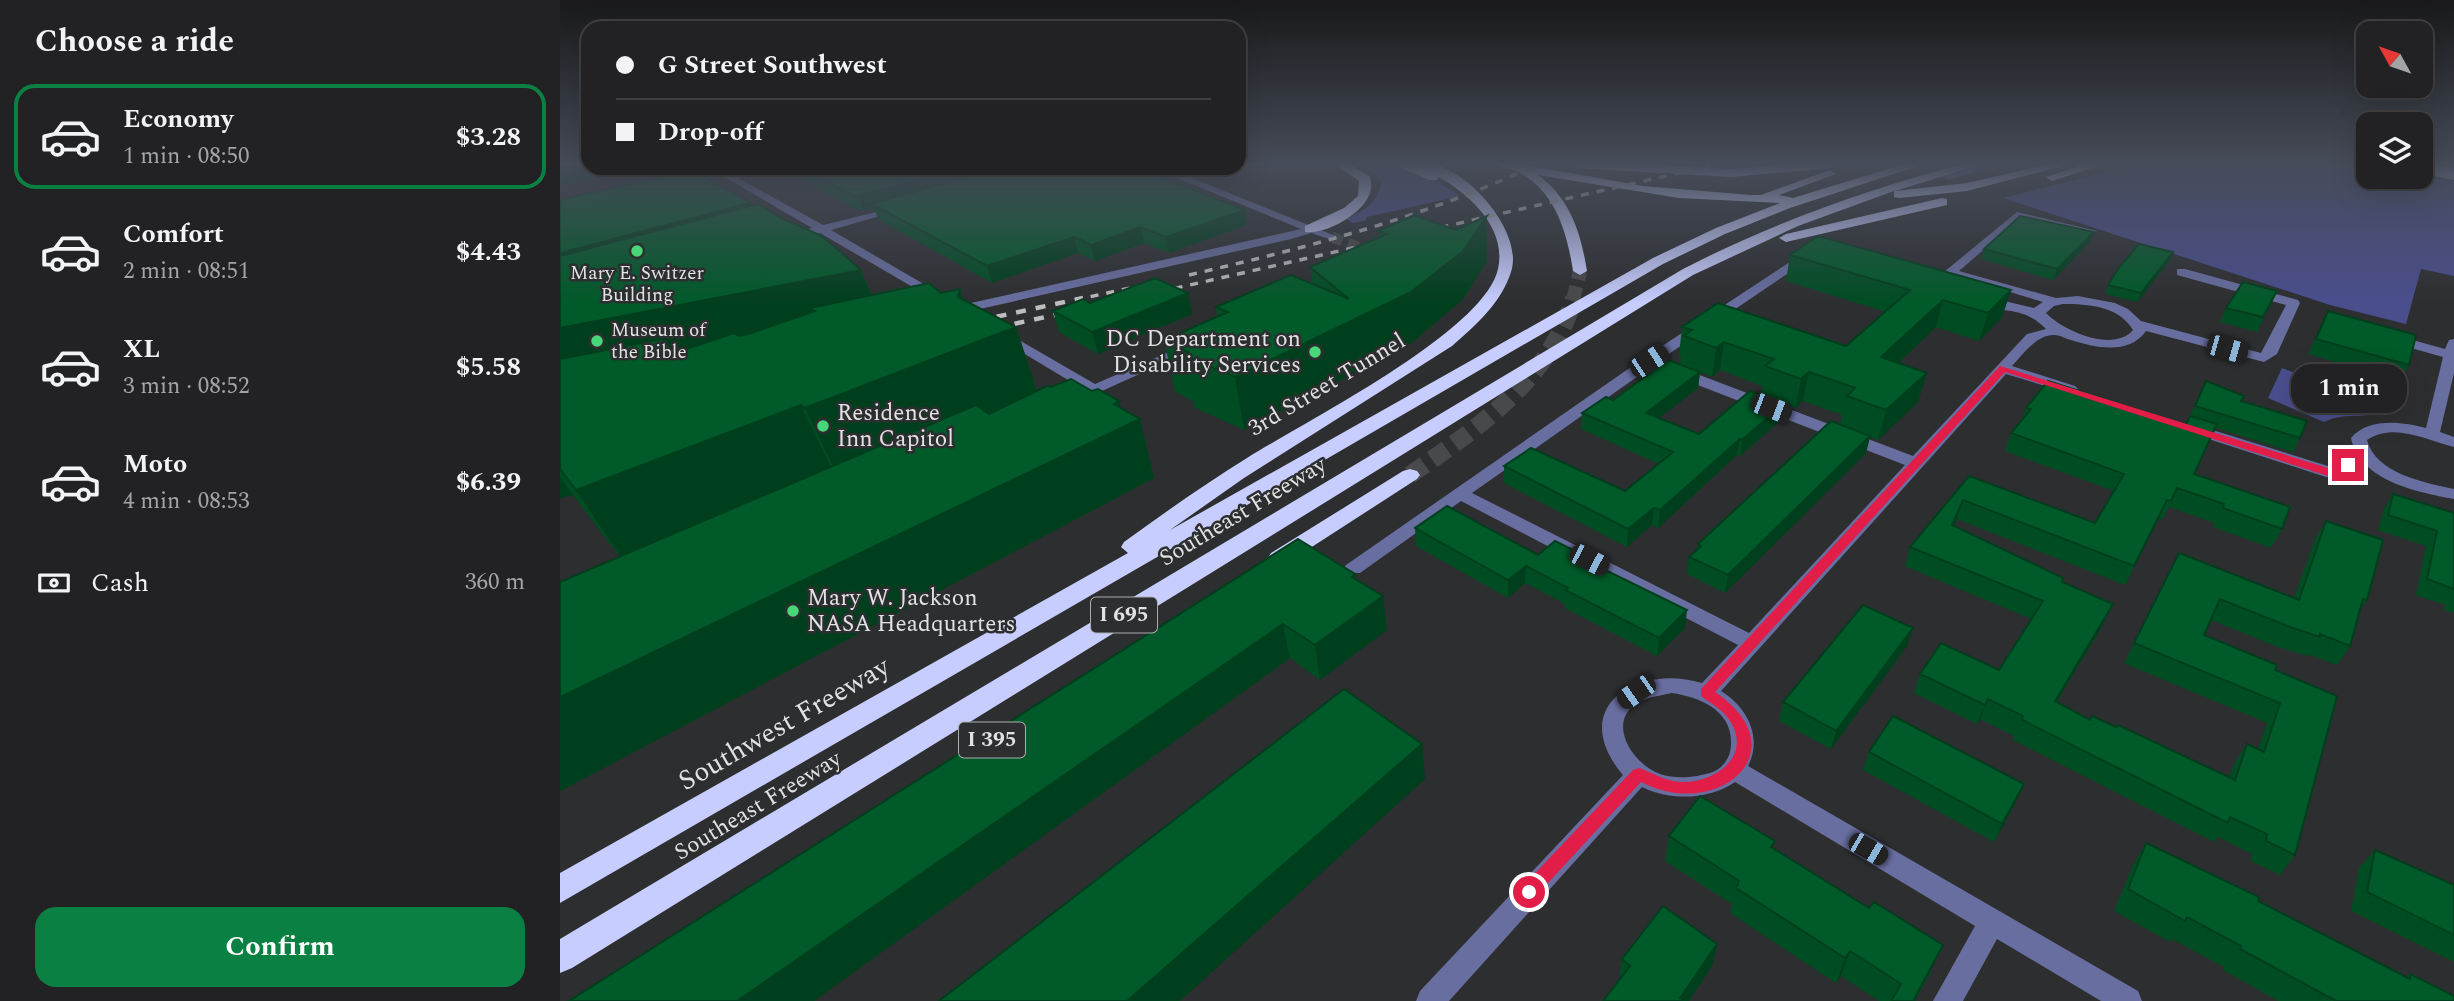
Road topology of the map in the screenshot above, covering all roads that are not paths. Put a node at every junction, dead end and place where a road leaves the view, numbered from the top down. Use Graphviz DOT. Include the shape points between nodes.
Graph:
graph roads {
  1 [pos="789,211"];
  2 [pos="887,211"];
  3 [pos="1265,211"];
  4 [pos="1347,211"];
  5 [pos="1486,211"];
  6 [pos="1558,211"];
  7 [pos="1565,211"];
  8 [pos="1733,211"];
  9 [pos="1770,211"];
  10 [pos="1822,211"];
  11 [pos="1902,211"];
  12 [pos="1569,227"];
  13 [pos="1310,229"];
  14 [pos="822,230"];
  15 [pos="2091,231"];
  16 [pos="1332,237"];
  17 [pos="773,242"];
  18 [pos="1817,254"];
  19 [pos="1658,261"];
  20 [pos="1580,271"];
  21 [pos="1688,272"];
  22 [pos="2181,272"];
  23 [pos="1965,295"];
  24 [pos="2053,301"];
  25 [pos="964,311"];
  26 [pos="2039,314"];
  27 [pos="940,315"];
  28 [pos="2138,324"];
  29 [pos="2056,330"];
  30 [pos="2371,333"];
  31 [pos="1005,336"];
  32 [pos="1207,340"];
  33 [pos="2453,349"];
  34 [pos="1649,361"];
  35 [pos="2003,368"];
  36 [pos="1094,390"];
  37 [pos="2081,393"];
  38 [pos="2446,407"];
  39 [pos="1052,409"];
  40 [pos="2180,425"];
  41 [pos="2432,434"];
  42 [pos="2454,442"];
  43 [pos="1916,463"];
  44 [pos="2348,465"];
  45 [pos="1410,475"];
  46 [pos="1460,494"];
  47 [pos="2454,494"];
  48 [pos="1353,569"];
  49 [pos="1258,571"];
  50 [pos="1040,613"];
  51 [pos="1752,643"];
  52 [pos="1706,692"];
  53 [pos="1734,770"];
  54 [pos="1639,774"];
  55 [pos="560,889"];
  56 [pos="1992,921"];
  57 [pos="560,957"];
  58 [pos="1430,1001"];
  59 [pos="1947,1001"];
  60 [pos="2128,1001"];
  1 -- 14 [label="street"];
  2 -- 14 [label="street"];
  3 -- 13 [label="street"];
  4 -- 13 [label="highway"];
  5 -- 50 [label="highway, 3rd Street Tunnel" via="1502,230 1506,252 1502,278 1474,319 1429,355 1225,479"];
  6 -- 12 [label="highway"];
  7 -- 12 [label="highway"];
  8 -- 19 [label="highway" via="1686,236"];
  9 -- 19 [label="highway, Southeast Freeway / I 695"];
  10 -- 21 [label="highway, Southeast Freeway / I 695"];
  11 -- 21 [label="highway" via="1804,232"];
  12 -- 20 [label="highway"];
  13 -- 16 [label="street"];
  13 -- 25 [label="street"];
  14 -- 17 [label="street"];
  14 -- 25 [label="street"];
  15 -- 24 [label="street" via="2017,215 1950,272"];
  18 -- 34 [label="street" via="1809,253"];
  19 -- 50 [label="highway, Southeast Freeway / I 695"];
  21 -- 57 [label="highway, Southeast Freeway / I 695"];
  22 -- 28 [label="street" via="2293,303 2267,357"];
  23 -- 26 [label="street"];
  24 -- 26 [label="street"];
  24 -- 28 [label="street" via="2095,303 2127,314"];
  25 -- 27 [label="street"];
  26 -- 29 [label="street"];
  28 -- 29 [label="street" via="2140,330 2133,339 2112,343"];
  29 -- 35 [label="street" via="2032,337"];
  30 -- 33 [label="street"];
  31 -- 36 [label="street"];
  32 -- 36 [label="street"];
  33 -- 38 [label="street"];
  34 -- 43 [label="street"];
  34 -- 46 [label="street"];
  35 -- 37 [label="street"];
  35 -- 43 [label="street"];
  36 -- 39 [label="street"];
  38 -- 41 [label="street"];
  40 -- 44 [label="street" via="2332,473"];
  41 -- 42 [label="street"];
  41 -- 47 [label="street" via="2377,429 2365,432 2358,446 2389,473"];
  43 -- 51 [label="street"];
  45 -- 49 [label="highway"];
  46 -- 48 [label="street"];
  46 -- 51 [label="street"];
  50 -- 55 [label="highway, Southwest Freeway"];
  51 -- 52 [label="street"];
  52 -- 53 [label="street" via="1739,722 1744,738"];
  52 -- 54 [label="street" via="1653,686 1622,702 1610,732 1625,764"];
  53 -- 54 [label="street" via="1720,781 1681,788 1660,785"];
  53 -- 56 [label="street"];
  54 -- 58 [label="street"];
  56 -- 59 [label="street"];
  56 -- 60 [label="street"];
}
